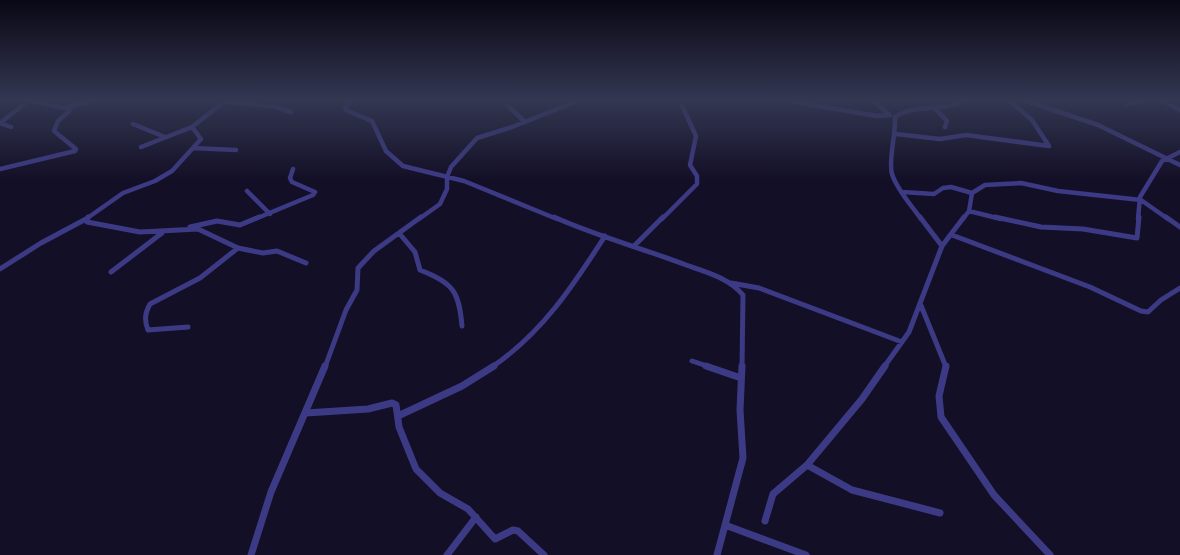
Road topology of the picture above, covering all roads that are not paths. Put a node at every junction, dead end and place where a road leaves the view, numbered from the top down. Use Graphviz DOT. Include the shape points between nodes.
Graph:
graph roads {
  1 [pos="56,127"];
  2 [pos="140,127"];
  3 [pos="192,127"];
  4 [pos="375,127"];
  5 [pos="510,127"];
  6 [pos="692,127"];
  7 [pos="895,127"];
  8 [pos="1037,127"];
  9 [pos="1102,127"];
  10 [pos="896,134"];
  11 [pos="165,137"];
  12 [pos="141,147"];
  13 [pos="193,148"];
  14 [pos="236,150"];
  15 [pos="1180,152"];
  16 [pos="1166,159"];
  17 [pos="1180,165"];
  18 [pos="293,169"];
  19 [pos="0,170"];
  20 [pos="447,177"];
  21 [pos="247,191"];
  22 [pos="902,192"];
  23 [pos="972,193"];
  24 [pos="1141,200"];
  25 [pos="969,211"];
  26 [pos="270,214"];
  27 [pos="86,219"];
  28 [pos="1180,227"];
  29 [pos="186,229"];
  30 [pos="163,232"];
  31 [pos="399,233"];
  32 [pos="952,235"];
  33 [pos="605,237"];
  34 [pos="635,245"];
  35 [pos="942,246"];
  36 [pos="238,248"];
  37 [pos="306,263"];
  38 [pos="0,269"];
  39 [pos="111,272"];
  40 [pos="730,283"];
  41 [pos="1180,288"];
  42 [pos="920,303"];
  43 [pos="462,326"];
  44 [pos="188,327"];
  45 [pos="902,342"];
  46 [pos="692,361"];
  47 [pos="741,378"];
  48 [pos="306,413"];
  49 [pos="398,416"];
  50 [pos="807,465"];
  51 [pos="940,513"];
  52 [pos="476,517"];
  53 [pos="765,521"];
  54 [pos="725,525"];
  55 [pos="251,555"];
  56 [pos="447,555"];
  57 [pos="544,555"];
  58 [pos="717,555"];
  59 [pos="806,555"];
  60 [pos="1050,555"];
  1 -- 19 [label="street" via="54,131 75,151"];
  2 -- 11 [label="street"];
  3 -- 11 [label="street"];
  3 -- 13 [label="street" via="202,137"];
  4 -- 20 [label="street" via="386,151 403,166"];
  5 -- 20 [label="street" via="477,138"];
  6 -- 34 [label="street" via="696,136 690,165 697,184"];
  7 -- 10 [label="street"];
  8 -- 10 [label="street" via="1049,146 966,135 940,139"];
  9 -- 16 [label="street"];
  10 -- 22 [label="street" via="891,166"];
  11 -- 12 [label="street"];
  13 -- 14 [label="street"];
  13 -- 27 [label="street" via="163,177 123,193"];
  15 -- 16 [label="street"];
  16 -- 17 [label="street"];
  16 -- 24 [label="street" via="1149,178"];
  18 -- 26 [label="street" via="292,182 315,194"];
  20 -- 31 [label="street" via="447,189 440,204"];
  20 -- 33 [label="street" via="474,184"];
  21 -- 26 [label="street"];
  22 -- 23 [label="street" via="934,194 951,188"];
  22 -- 35 [label="street"];
  23 -- 24 [label="street" via="985,185 1022,183"];
  23 -- 25 [label="street"];
  24 -- 25 [label="street" via="1137,238 1042,227"];
  24 -- 28 [label="street"];
  25 -- 32 [label="street"];
  26 -- 29 [label="street" via="240,225 217,221"];
  27 -- 30 [label="street" via="93,225"];
  27 -- 38 [label="street"];
  29 -- 30 [label="street"];
  29 -- 36 [label="street" via="207,232"];
  30 -- 39 [label="street"];
  31 -- 43 [label="street" via="415,252 420,270 441,277 460,297"];
  31 -- 48 [label="street" via="358,268 354,299 346,310"];
  32 -- 35 [label="street"];
  32 -- 41 [label="street" via="1090,287 1141,311 1148,312"];
  33 -- 34 [label="street"];
  33 -- 49 [label="street" via="553,312 515,351 458,388"];
  34 -- 40 [label="street"];
  35 -- 42 [label="street"];
  36 -- 37 [label="street" via="253,253 277,251"];
  36 -- 44 [label="street" via="200,278 150,304 145,312 148,330"];
  40 -- 45 [label="street" via="759,288"];
  40 -- 47 [label="street" via="742,295"];
  42 -- 45 [label="street"];
  42 -- 60 [label="street" via="946,367 939,396 941,417 994,495"];
  45 -- 50 [label="street" via="862,399"];
  46 -- 47 [label="street"];
  47 -- 54 [label="street" via="743,458"];
  48 -- 49 [label="street" via="368,409 392,403"];
  48 -- 55 [label="street" via="284,461"];
  49 -- 52 [label="street" via="416,469 434,488"];
  50 -- 51 [label="street" via="852,490"];
  50 -- 53 [label="street" via="773,494"];
  52 -- 56 [label="street"];
  52 -- 57 [label="street" via="495,539 518,531"];
  54 -- 58 [label="street"];
  54 -- 59 [label="street"];
}
